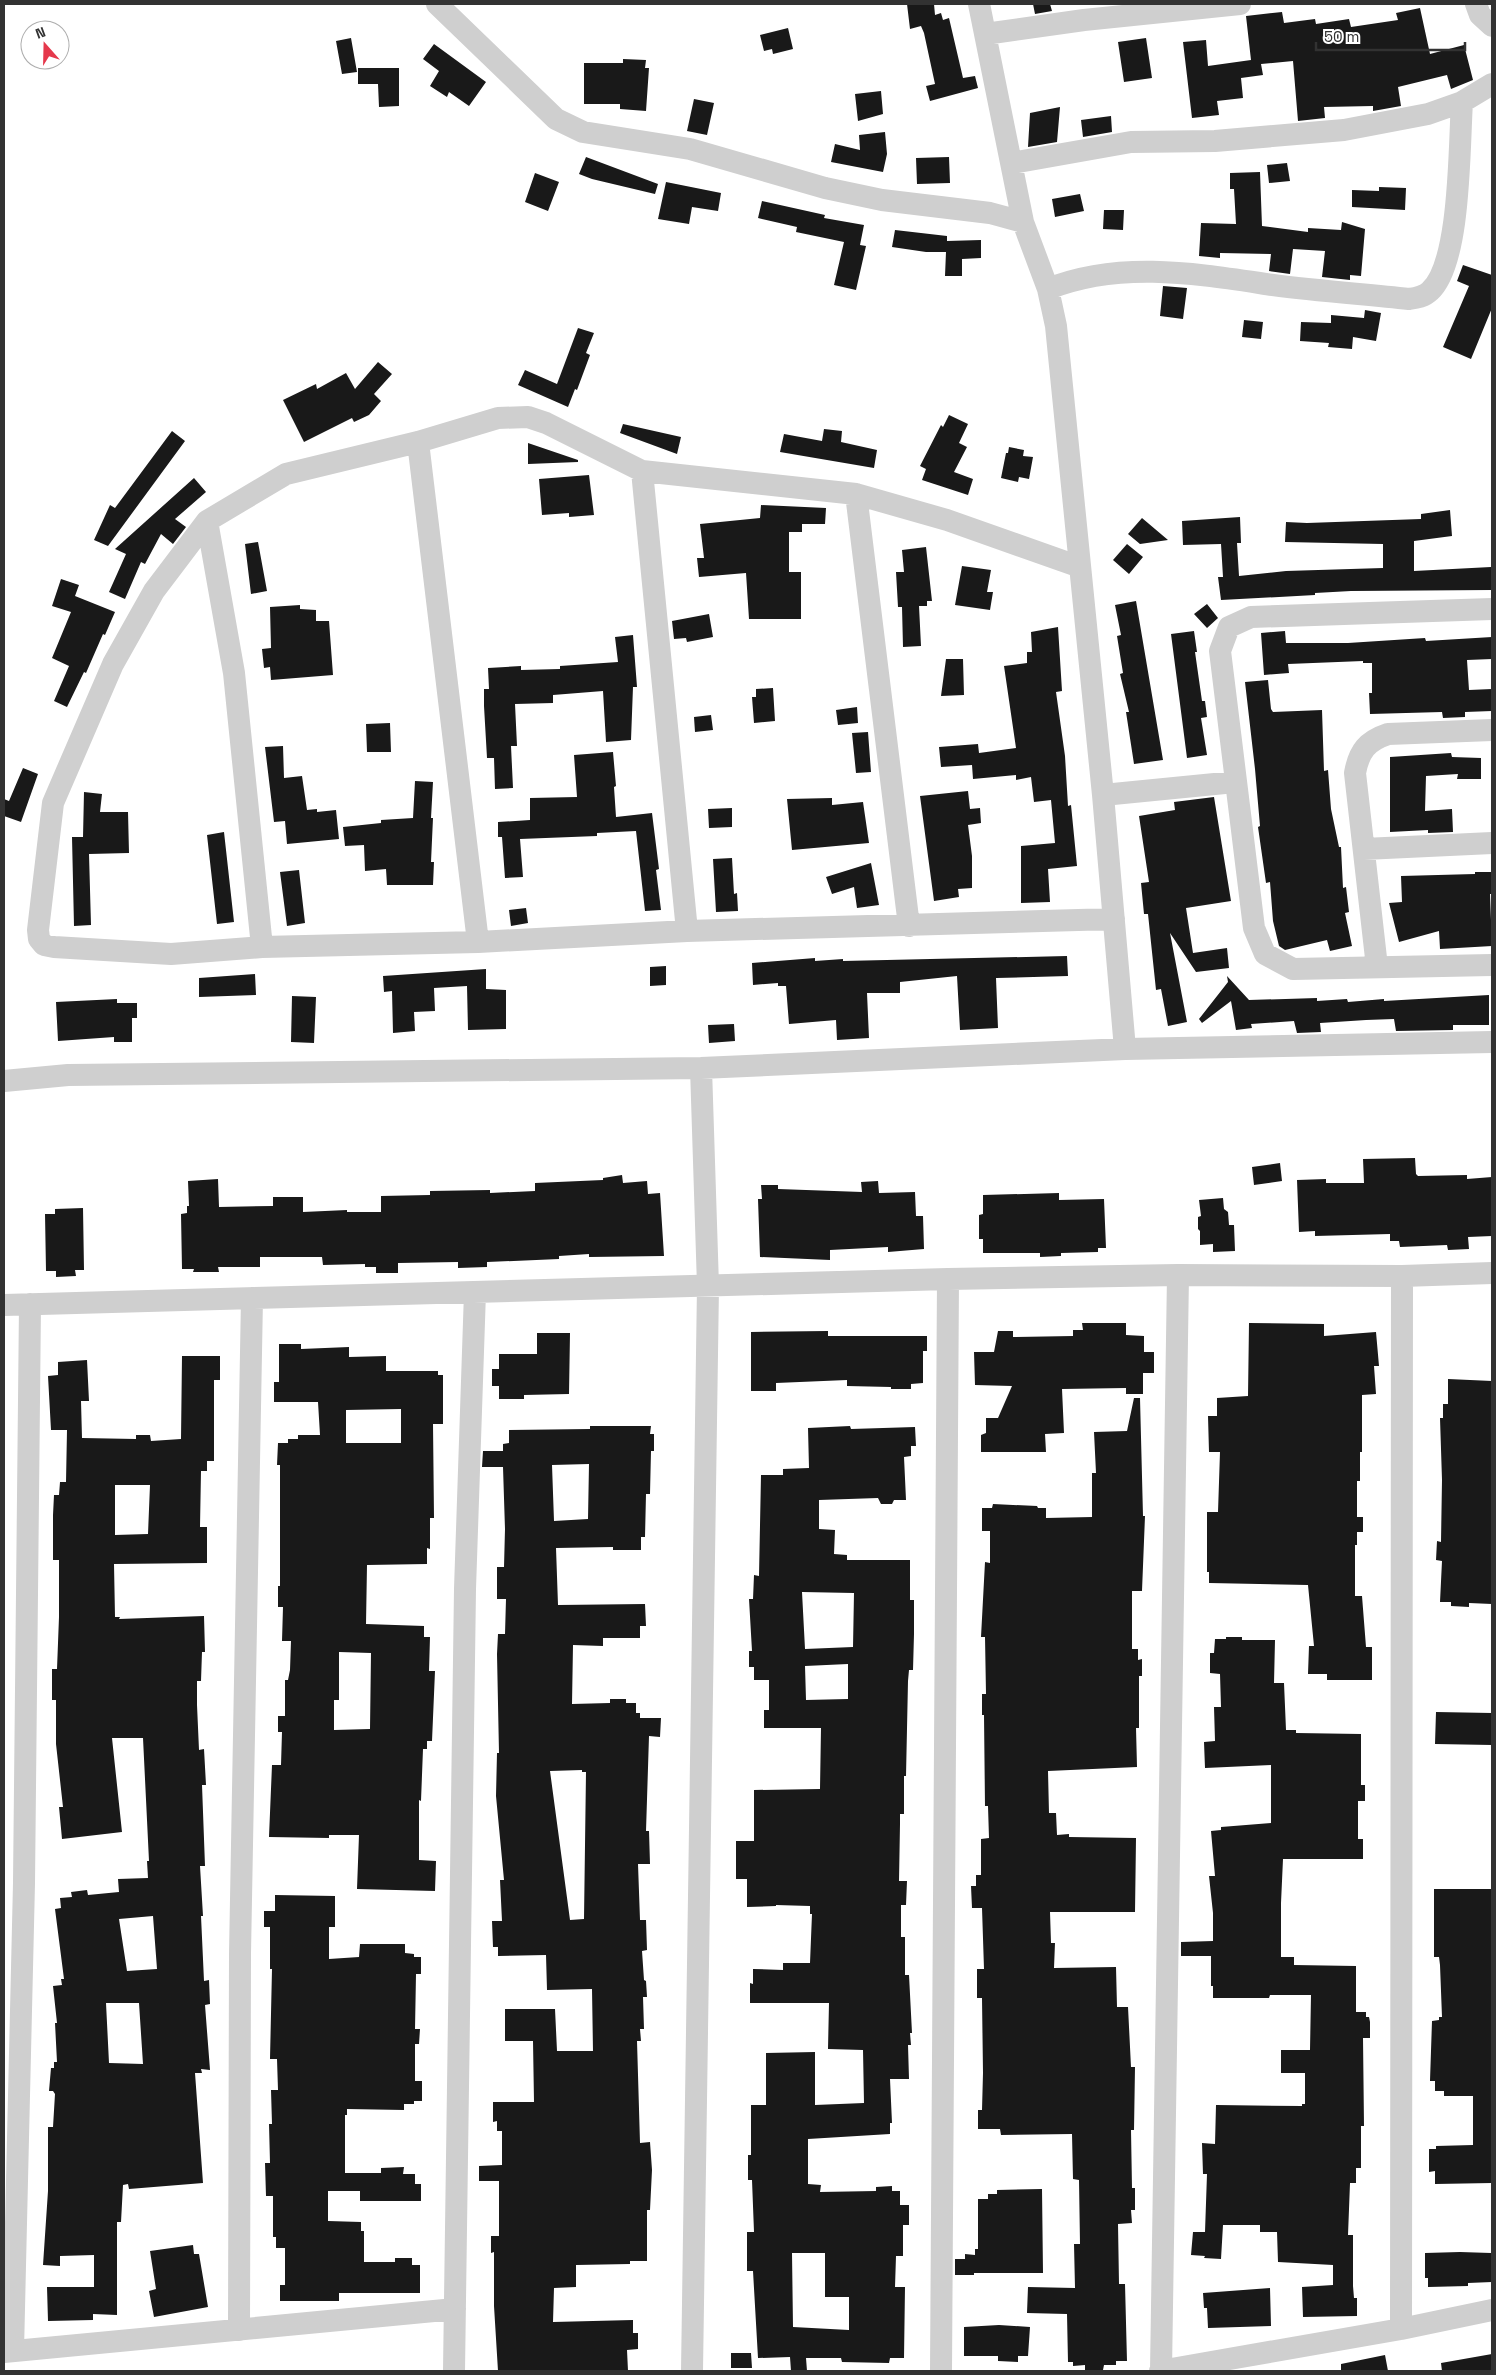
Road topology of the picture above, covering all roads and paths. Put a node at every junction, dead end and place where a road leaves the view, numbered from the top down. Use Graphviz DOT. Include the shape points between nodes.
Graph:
graph roads {
  1 [pos="437,4"];
  2 [pos="979,4"];
  3 [pos="1240,4"];
  4 [pos="1476,4"];
  5 [pos="1492,26"];
  6 [pos="985,34"];
  7 [pos="1492,84"];
  8 [pos="1462,102"];
  9 [pos="1012,163"];
  10 [pos="1023,222"];
  11 [pos="1048,289"];
  12 [pos="418,442"];
  13 [pos="642,470"];
  14 [pos="856,494"];
  15 [pos="207,521"];
  16 [pos="1080,566"];
  17 [pos="1492,609"];
  18 [pos="1492,730"];
  19 [pos="1235,782"];
  20 [pos="1103,795"];
  21 [pos="1492,843"];
  22 [pos="1364,849"];
  23 [pos="1114,919"];
  24 [pos="909,926"];
  25 [pos="687,931"];
  26 [pos="478,942"];
  27 [pos="262,947"];
  28 [pos="1492,965"];
  29 [pos="1377,967"];
  30 [pos="1492,1042"];
  31 [pos="1125,1049"];
  32 [pos="701,1068"];
  33 [pos="4,1081"];
  34 [pos="1492,1273"];
  35 [pos="1178,1275"];
  36 [pos="1402,1276"];
  37 [pos="948,1279"];
  38 [pos="708,1286"];
  39 [pos="475,1292"];
  40 [pos="252,1298"];
  41 [pos="30,1304"];
  42 [pos="4,1305"];
  43 [pos="455,2309"];
  44 [pos="1492,2310"];
  45 [pos="1401,2329"];
  46 [pos="239,2330"];
  47 [pos="8,2351"];
  48 [pos="454,2371"];
  49 [pos="692,2371"];
  50 [pos="941,2371"];
  51 [pos="1161,2371"];
  1 -- 10 [label="street" via="556,119 583,132 690,149 882,200 990,213"];
  2 -- 6 [label="street"];
  3 -- 6 [label="street"];
  4 -- 5 [label="street" via="1480,15"];
  6 -- 9 [label="street"];
  7 -- 8 [label="street"];
  8 -- 9 [label="street" via="1428,114 1344,130 1215,141 1131,142"];
  8 -- 11 [label="street" via="1457,204 1451,250 1430,291 1419,298 1325,291 1185,272 1098,274"];
  9 -- 10 [label="street"];
  10 -- 11 [label="street"];
  11 -- 16 [label="street" via="1056,326"];
  12 -- 13 [label="street" via="498,418 528,417"];
  12 -- 15 [label="street" via="286,474"];
  12 -- 26 [label="street"];
  13 -- 14 [label="street"];
  13 -- 25 [label="street"];
  14 -- 16 [label="street" via="947,520"];
  14 -- 24 [label="street"];
  15 -- 27 [label="street" via="234,673"];
  15 -- 27 [label="street" via="154,591 113,664 53,803 39,939 44,945 54,947 172,954"];
  16 -- 20 [label="street"];
  17 -- 19 [label="street" via="1250,617 1229,627 1220,651"];
  18 -- 22 [label="street" via="1388,734 1365,746 1354,773"];
  19 -- 20 [label="street"];
  19 -- 29 [label="street" via="1254,928 1266,954 1293,969"];
  20 -- 23 [label="street"];
  21 -- 22 [label="street"];
  22 -- 29 [label="street"];
  23 -- 24 [label="street"];
  23 -- 31 [label="street"];
  24 -- 25 [label="street"];
  25 -- 26 [label="street"];
  26 -- 27 [label="street"];
  28 -- 29 [label="street"];
  30 -- 31 [label="street"];
  31 -- 32 [label="street"];
  32 -- 33 [label="street" via="68,1075"];
  32 -- 38 [label="street"];
  34 -- 36 [label="street"];
  35 -- 36 [label="street"];
  35 -- 37 [label="street"];
  35 -- 51 [label="street"];
  36 -- 45 [label="street"];
  37 -- 38 [label="street"];
  37 -- 50 [label="street"];
  38 -- 39 [label="street"];
  38 -- 49 [label="street"];
  39 -- 40 [label="street"];
  39 -- 43 [label="street" via="465,1589"];
  40 -- 41 [label="street"];
  40 -- 46 [label="street" via="240,1964"];
  41 -- 42 [label="street"];
  41 -- 47 [label="street" via="24,1883"];
  43 -- 46 [label="street"];
  43 -- 48 [label="street"];
  44 -- 45 [label="street"];
  45 -- 51 [label="street"];
  46 -- 47 [label="street"];
}
